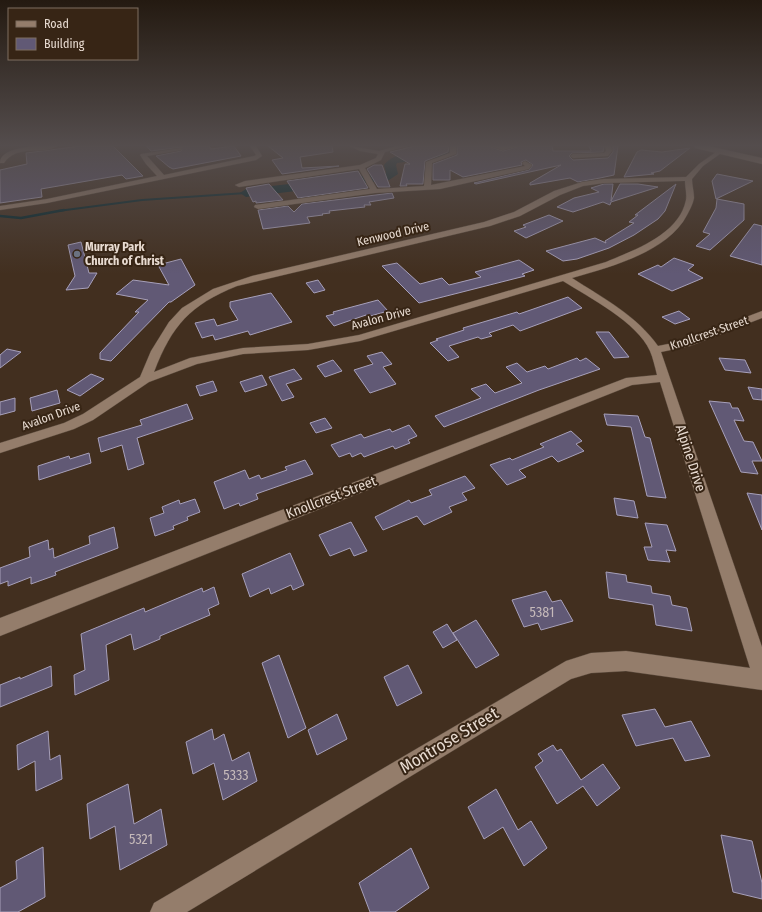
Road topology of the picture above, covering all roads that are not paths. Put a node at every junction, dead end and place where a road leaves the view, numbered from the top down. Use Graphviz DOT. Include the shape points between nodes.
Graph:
graph roads {
  1 [pos="107,189"];
  2 [pos="407,189"];
  3 [pos="569,189"];
  4 [pos="689,189"];
  5 [pos="375,191"];
  6 [pos="258,207"];
  7 [pos="0,208"];
  8 [pos="566,278"];
  9 [pos="762,314"];
  10 [pos="655,350"];
  11 [pos="665,378"];
  12 [pos="145,379"];
  13 [pos="0,448"];
  14 [pos="0,627"];
  15 [pos="762,676"];
  16 [pos="762,680"];
  17 [pos="163,912"];
  1 -- 7 [label="street"];
  2 -- 5 [label="street"];
  3 -- 12 [label="street, Kenwood Drive" via="517,214 487,224 218,290 196,303 176,320"];
  4 -- 8 [label="street, Avalon Drive" via="688,206 681,219 659,240 628,257"];
  5 -- 6 [label="street"];
  8 -- 10 [label="street, Alpine Drive" via="628,319"];
  8 -- 12 [label="street, Avalon Drive" via="360,338 308,347 224,354 194,361"];
  9 -- 10 [label="street, Knollcrest Street" via="686,344"];
  10 -- 11 [label="street, Alpine Drive"];
  11 -- 14 [label="street, Knollcrest Street" via="630,381"];
  11 -- 15 [label="street, Alpine Drive"];
  12 -- 13 [label="street, Avalon Drive" via="88,417 47,434"];
  16 -- 17 [label="street, Montrose Street" via="626,662 591,663 566,671"];
}
